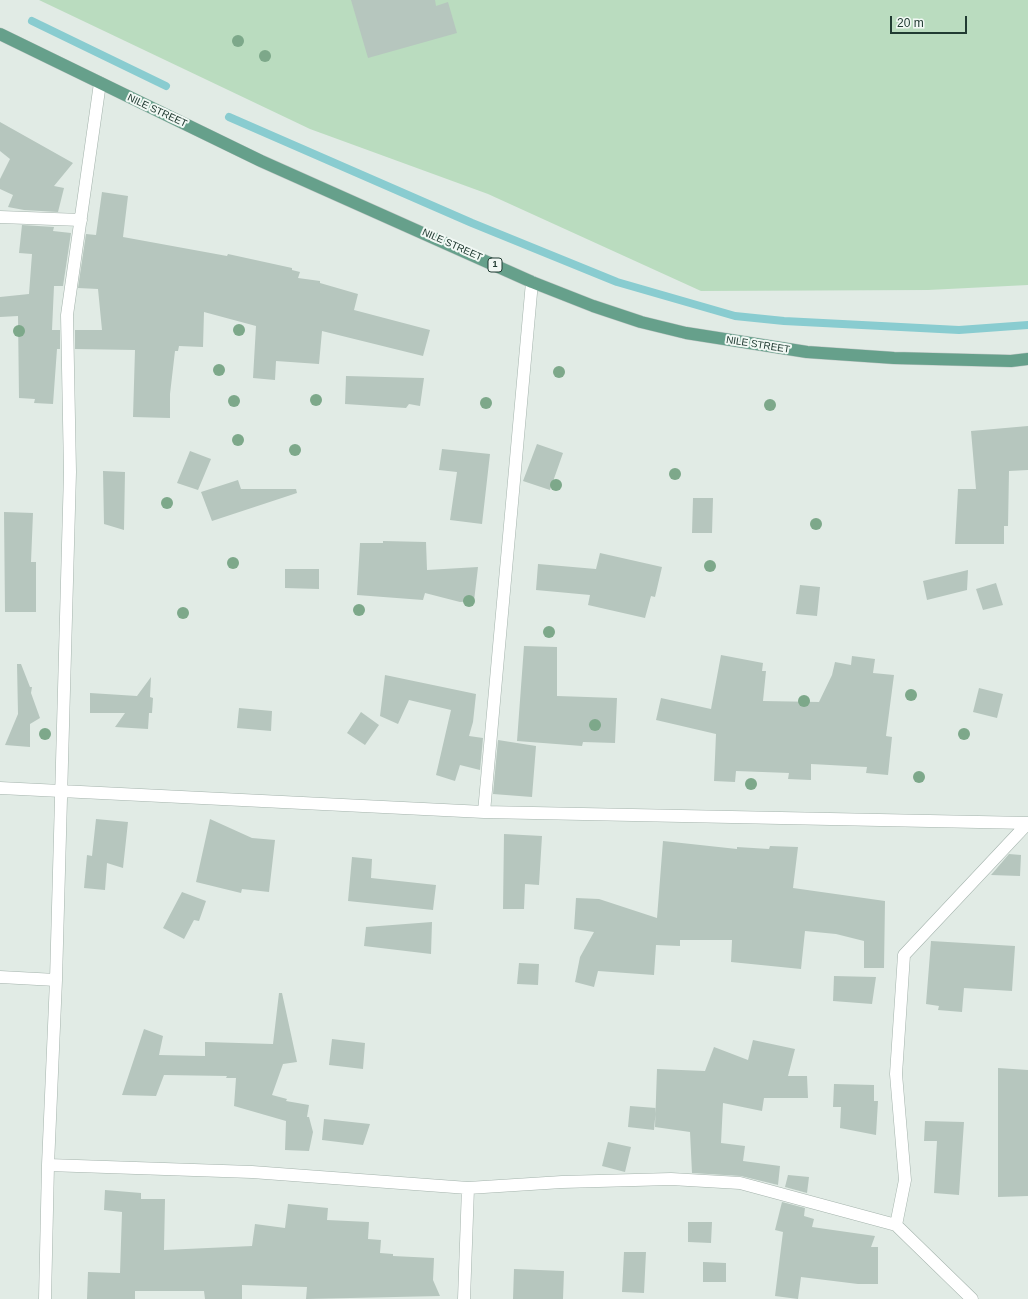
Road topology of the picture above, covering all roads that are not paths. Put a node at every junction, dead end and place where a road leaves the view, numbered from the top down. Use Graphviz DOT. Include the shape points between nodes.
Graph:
graph roads {
  1 [pos="0,34"];
  2 [pos="100,83"];
  3 [pos="0,217"];
  4 [pos="81,220"];
  5 [pos="532,282"];
  6 [pos="1028,359"];
  7 [pos="0,788"];
  8 [pos="61,792"];
  9 [pos="484,812"];
  10 [pos="1028,823"];
  11 [pos="0,977"];
  12 [pos="56,980"];
  13 [pos="48,1165"];
  14 [pos="468,1188"];
  15 [pos="896,1225"];
  16 [pos="45,1299"];
  17 [pos="464,1299"];
  18 [pos="972,1299"];
  1 -- 2 [label="main road, NILE STREET / 1"];
  2 -- 4 [label="street"];
  2 -- 5 [label="main road, NILE STREET / 1" via="261,161"];
  3 -- 4 [label="street"];
  4 -- 8 [label="street" via="67,315 70,472"];
  5 -- 6 [label="main road, NILE STREET / 1" via="641,322 686,333 760,345 807,352 894,358 1012,361"];
  5 -- 9 [label="street"];
  7 -- 8 [label="street"];
  8 -- 9 [label="street"];
  8 -- 12 [label="street"];
  9 -- 10 [label="street"];
  10 -- 15 [label="street" via="904,955 896,1074 905,1180"];
  11 -- 12 [label="street"];
  12 -- 13 [label="street"];
  13 -- 14 [label="street" via="252,1172"];
  13 -- 16 [label="street"];
  14 -- 15 [label="street" via="671,1179 740,1184"];
  14 -- 17 [label="street"];
  15 -- 18 [label="street"];
}
